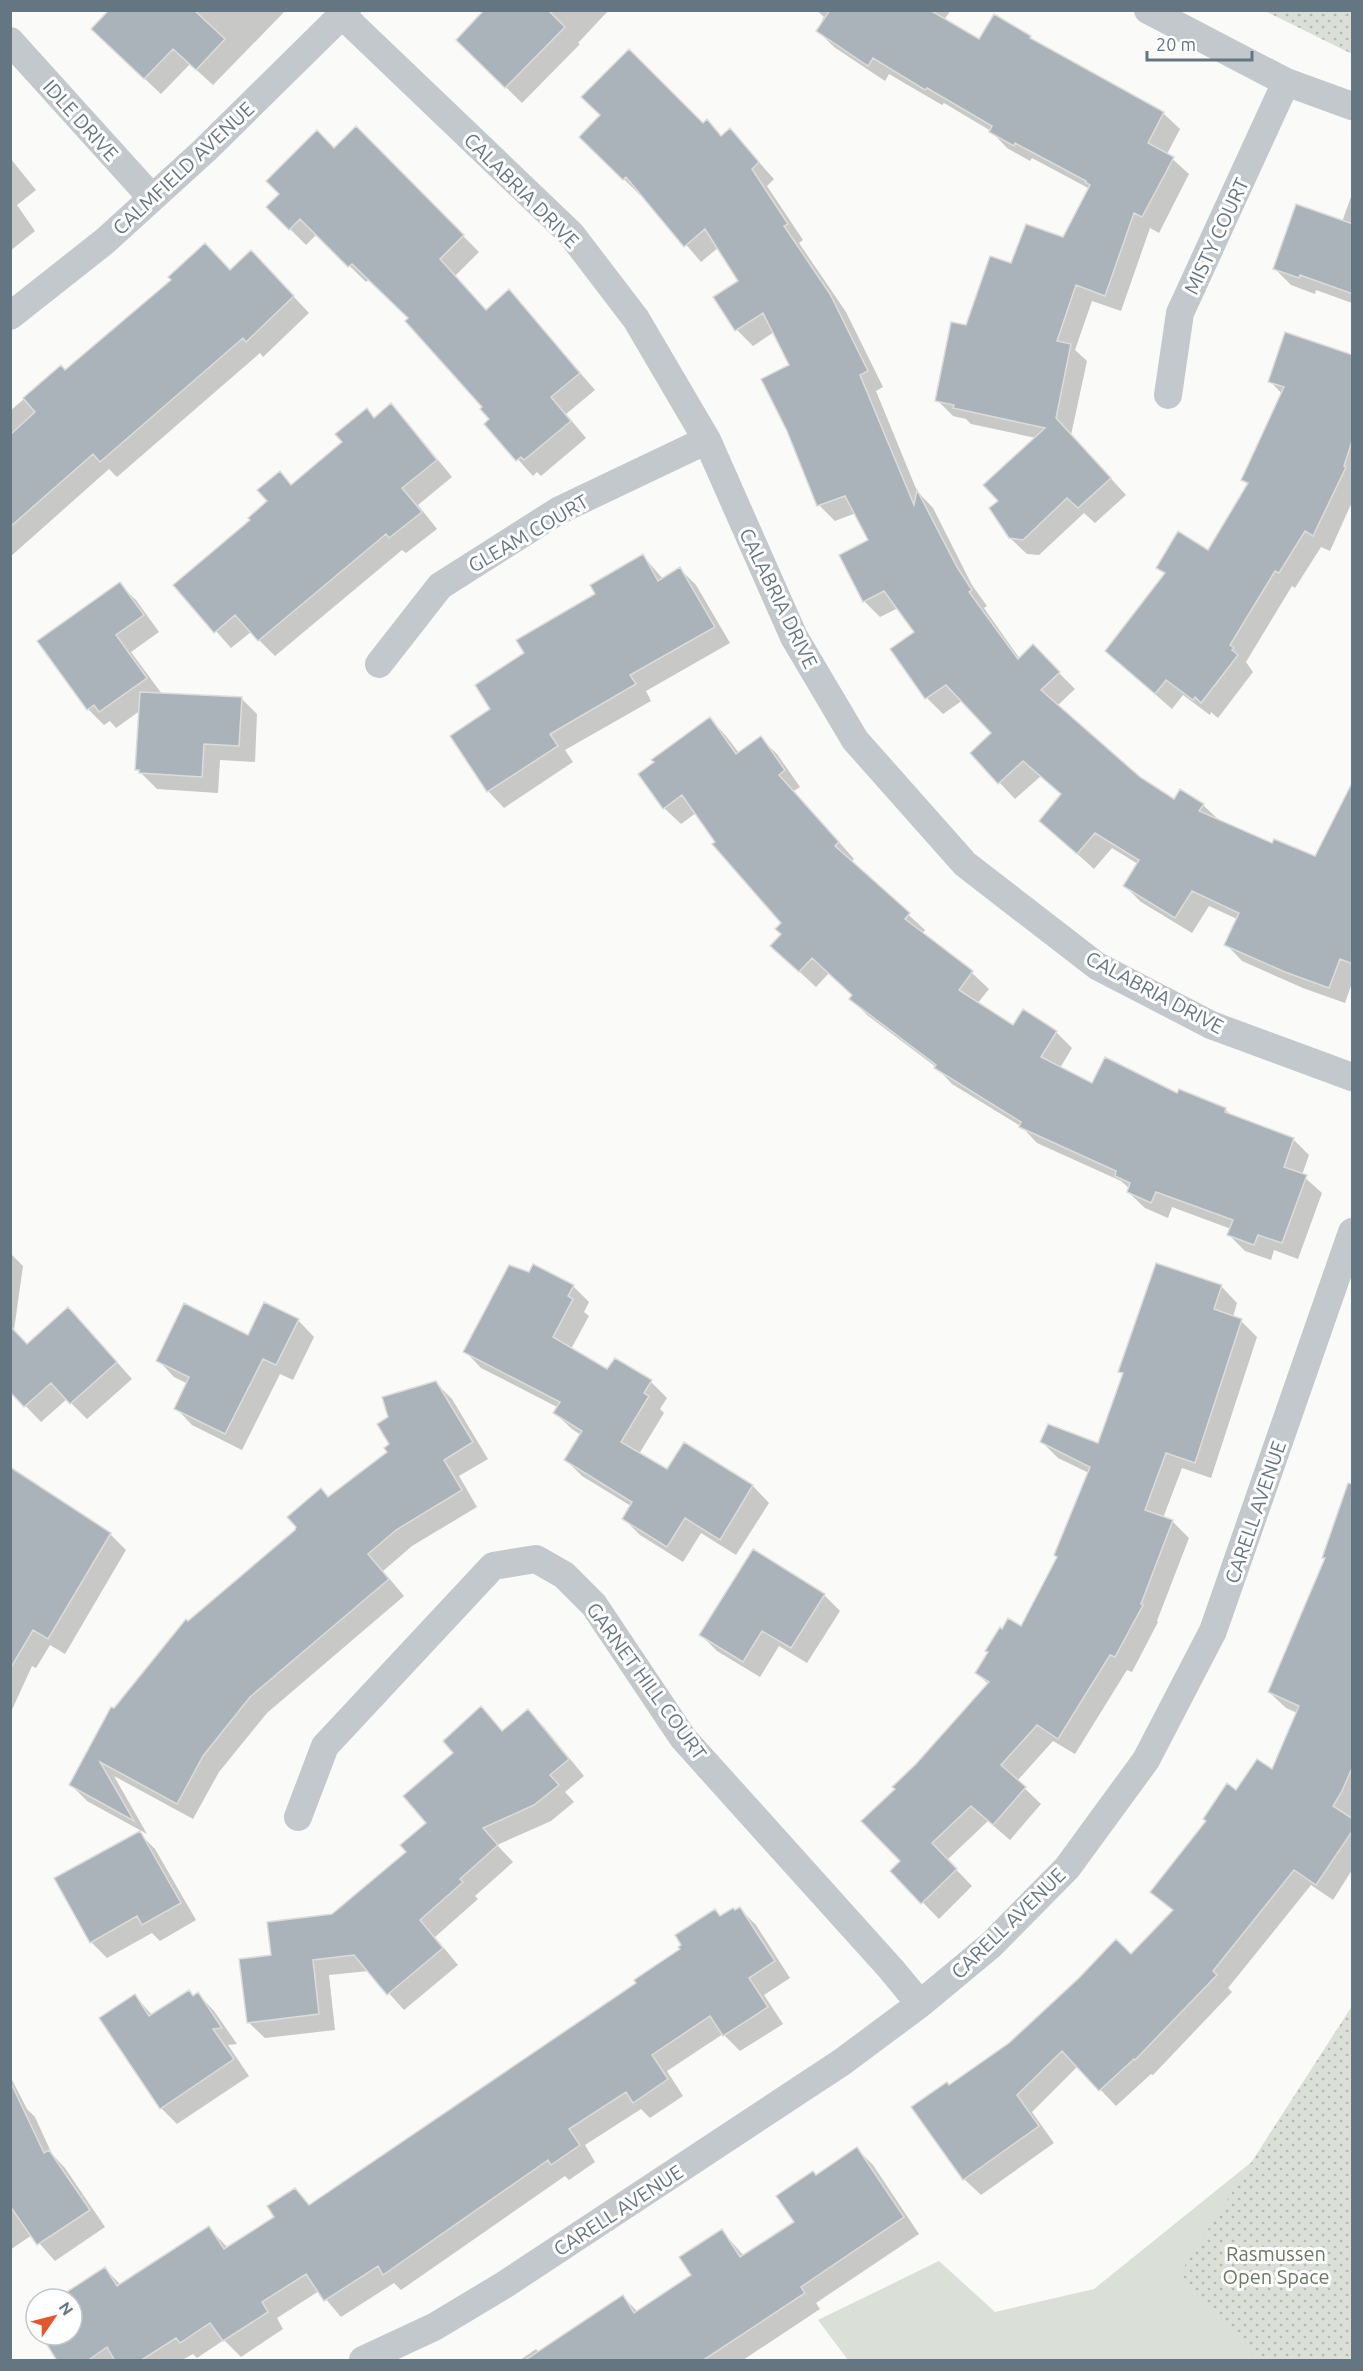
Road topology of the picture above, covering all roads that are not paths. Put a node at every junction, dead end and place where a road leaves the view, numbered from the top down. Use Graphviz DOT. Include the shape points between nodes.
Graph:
graph roads {
  1 [pos="1148,10"];
  2 [pos="344,13"];
  3 [pos="10,41"];
  4 [pos="1286,82"];
  5 [pos="1353,106"];
  6 [pos="152,198"];
  7 [pos="10,316"];
  8 [pos="1168,396"];
  9 [pos="707,440"];
  10 [pos="379,664"];
  11 [pos="1353,1077"];
  12 [pos="1353,1232"];
  13 [pos="298,1817"];
  14 [pos="920,2004"];
  15 [pos="363,2361"];
  1 -- 4 [label="street"];
  2 -- 6 [label="street, CALMFIELD AVENUE"];
  2 -- 9 [label="street, CALABRIA DRIVE" via="571,234 636,320"];
  3 -- 6 [label="street, IDLE DRIVE"];
  4 -- 5 [label="street"];
  4 -- 8 [label="street, MISTY COURT" via="1180,313"];
  6 -- 7 [label="street, CALMFIELD AVENUE" via="105,241"];
  9 -- 10 [label="street, GLEAM COURT" via="558,511 440,586"];
  9 -- 11 [label="street, CALABRIA DRIVE" via="794,637 855,740 965,864 1097,966 1211,1025"];
  12 -- 14 [label="street, CARELL AVENUE" via="1213,1631 1146,1760 1067,1868 991,1945"];
  13 -- 14 [label="street, GARNET HILL COURT" via="326,1746 333,1738 493,1566 536,1558 564,1575 594,1605 683,1738"];
  14 -- 15 [label="street, CARELL AVENUE" via="842,2062 504,2284 434,2327"];
}
